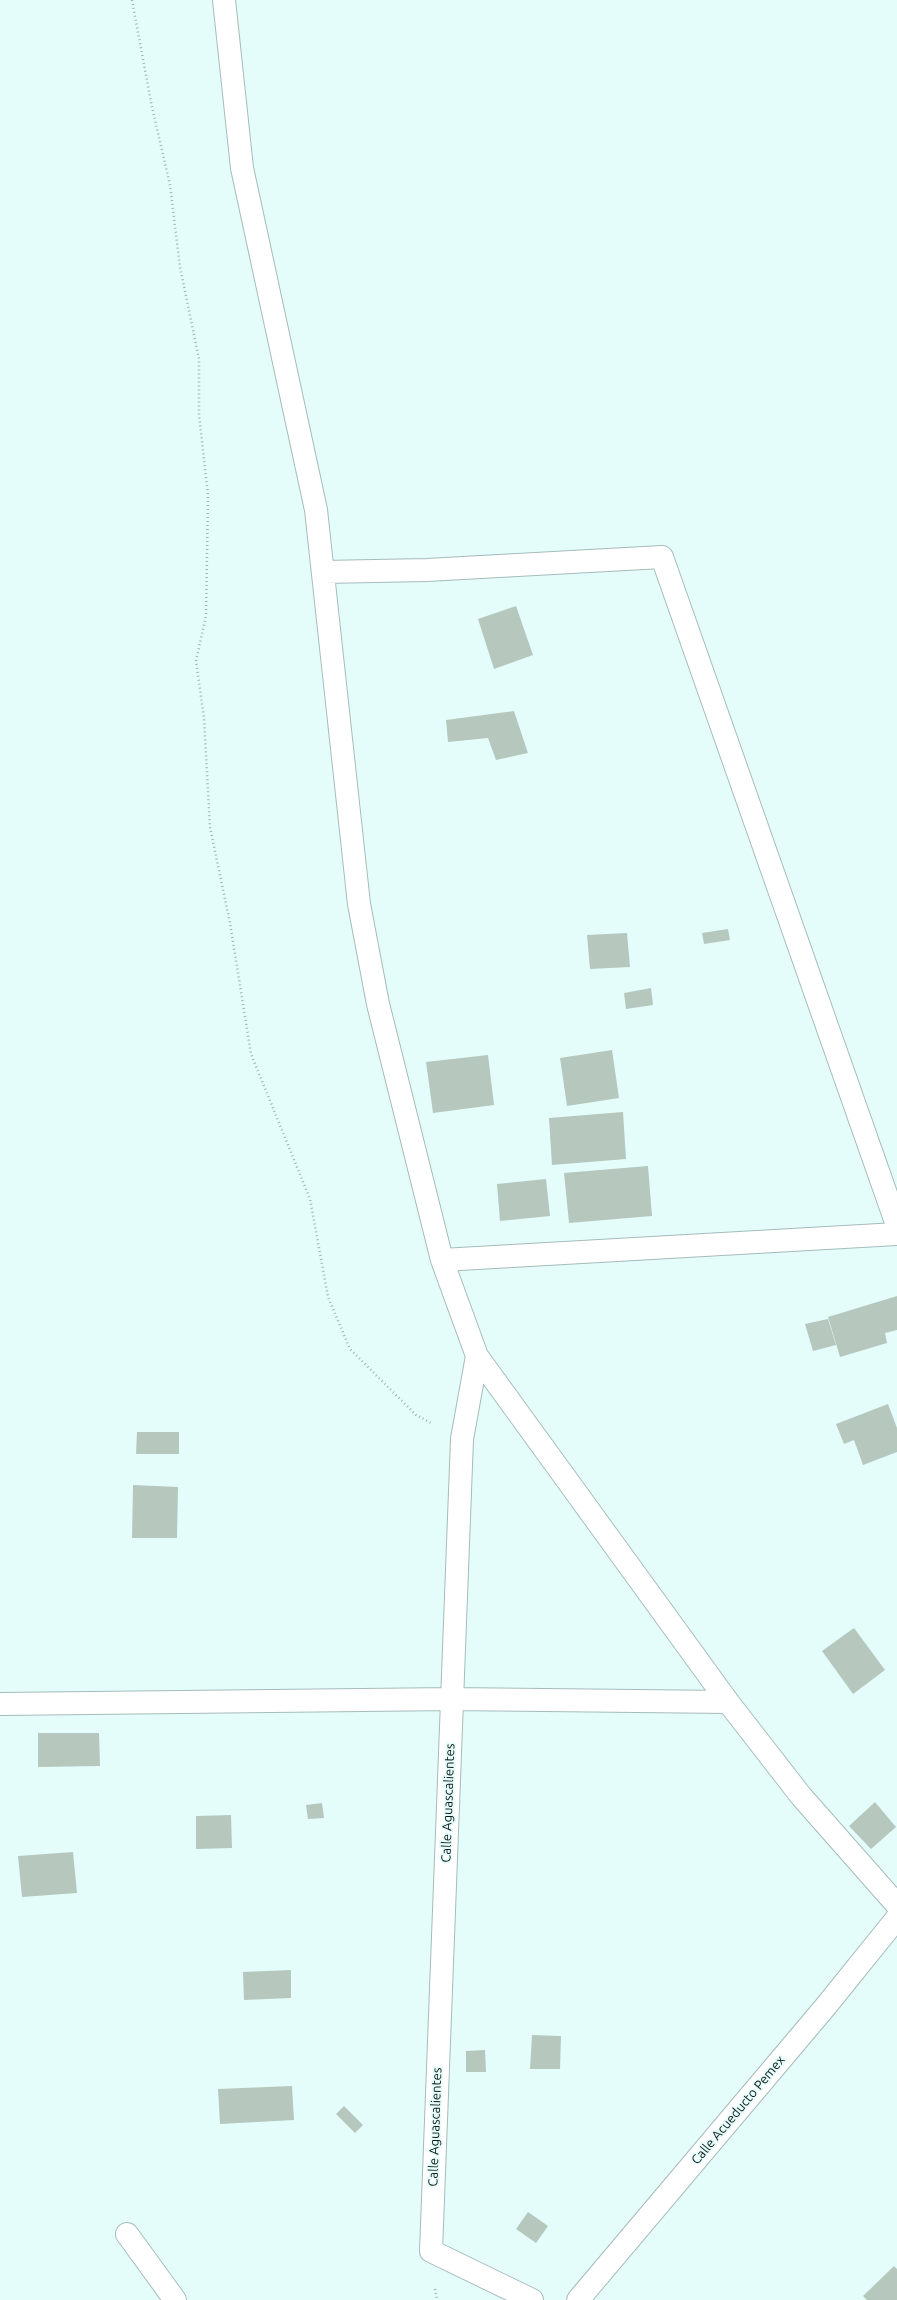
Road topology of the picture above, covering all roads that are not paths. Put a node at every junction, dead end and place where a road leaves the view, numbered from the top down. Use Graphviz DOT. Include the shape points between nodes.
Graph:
graph roads {
  1 [pos="224,0"];
  2 [pos="323,572"];
  3 [pos="897,1225"];
  4 [pos="897,1234"];
  5 [pos="442,1260"];
  6 [pos="477,1356"];
  7 [pos="452,1699"];
  8 [pos="728,1702"];
  9 [pos="0,1704"];
  10 [pos="897,1905"];
  11 [pos="897,1918"];
  12 [pos="127,2234"];
  13 [pos="175,2300"];
  14 [pos="532,2300"];
  15 [pos="578,2300"];
  1 -- 2 [label="street" via="242,168 316,510"];
  2 -- 3 [label="street" via="427,570 662,557"];
  2 -- 5 [label="street" via="358,904 378,1004"];
  4 -- 5 [label="street"];
  5 -- 6 [label="street"];
  6 -- 7 [label="street, Calle Aguascalientes" via="462,1439"];
  6 -- 8 [label="street"];
  7 -- 8 [label="street"];
  7 -- 9 [label="street"];
  7 -- 14 [label="street, Calle Aguascalientes" via="431,2251"];
  8 -- 10 [label="street" via="801,1796"];
  11 -- 15 [label="street, Calle Acueducto Pemex"];
  12 -- 13 [label="street"];
}
